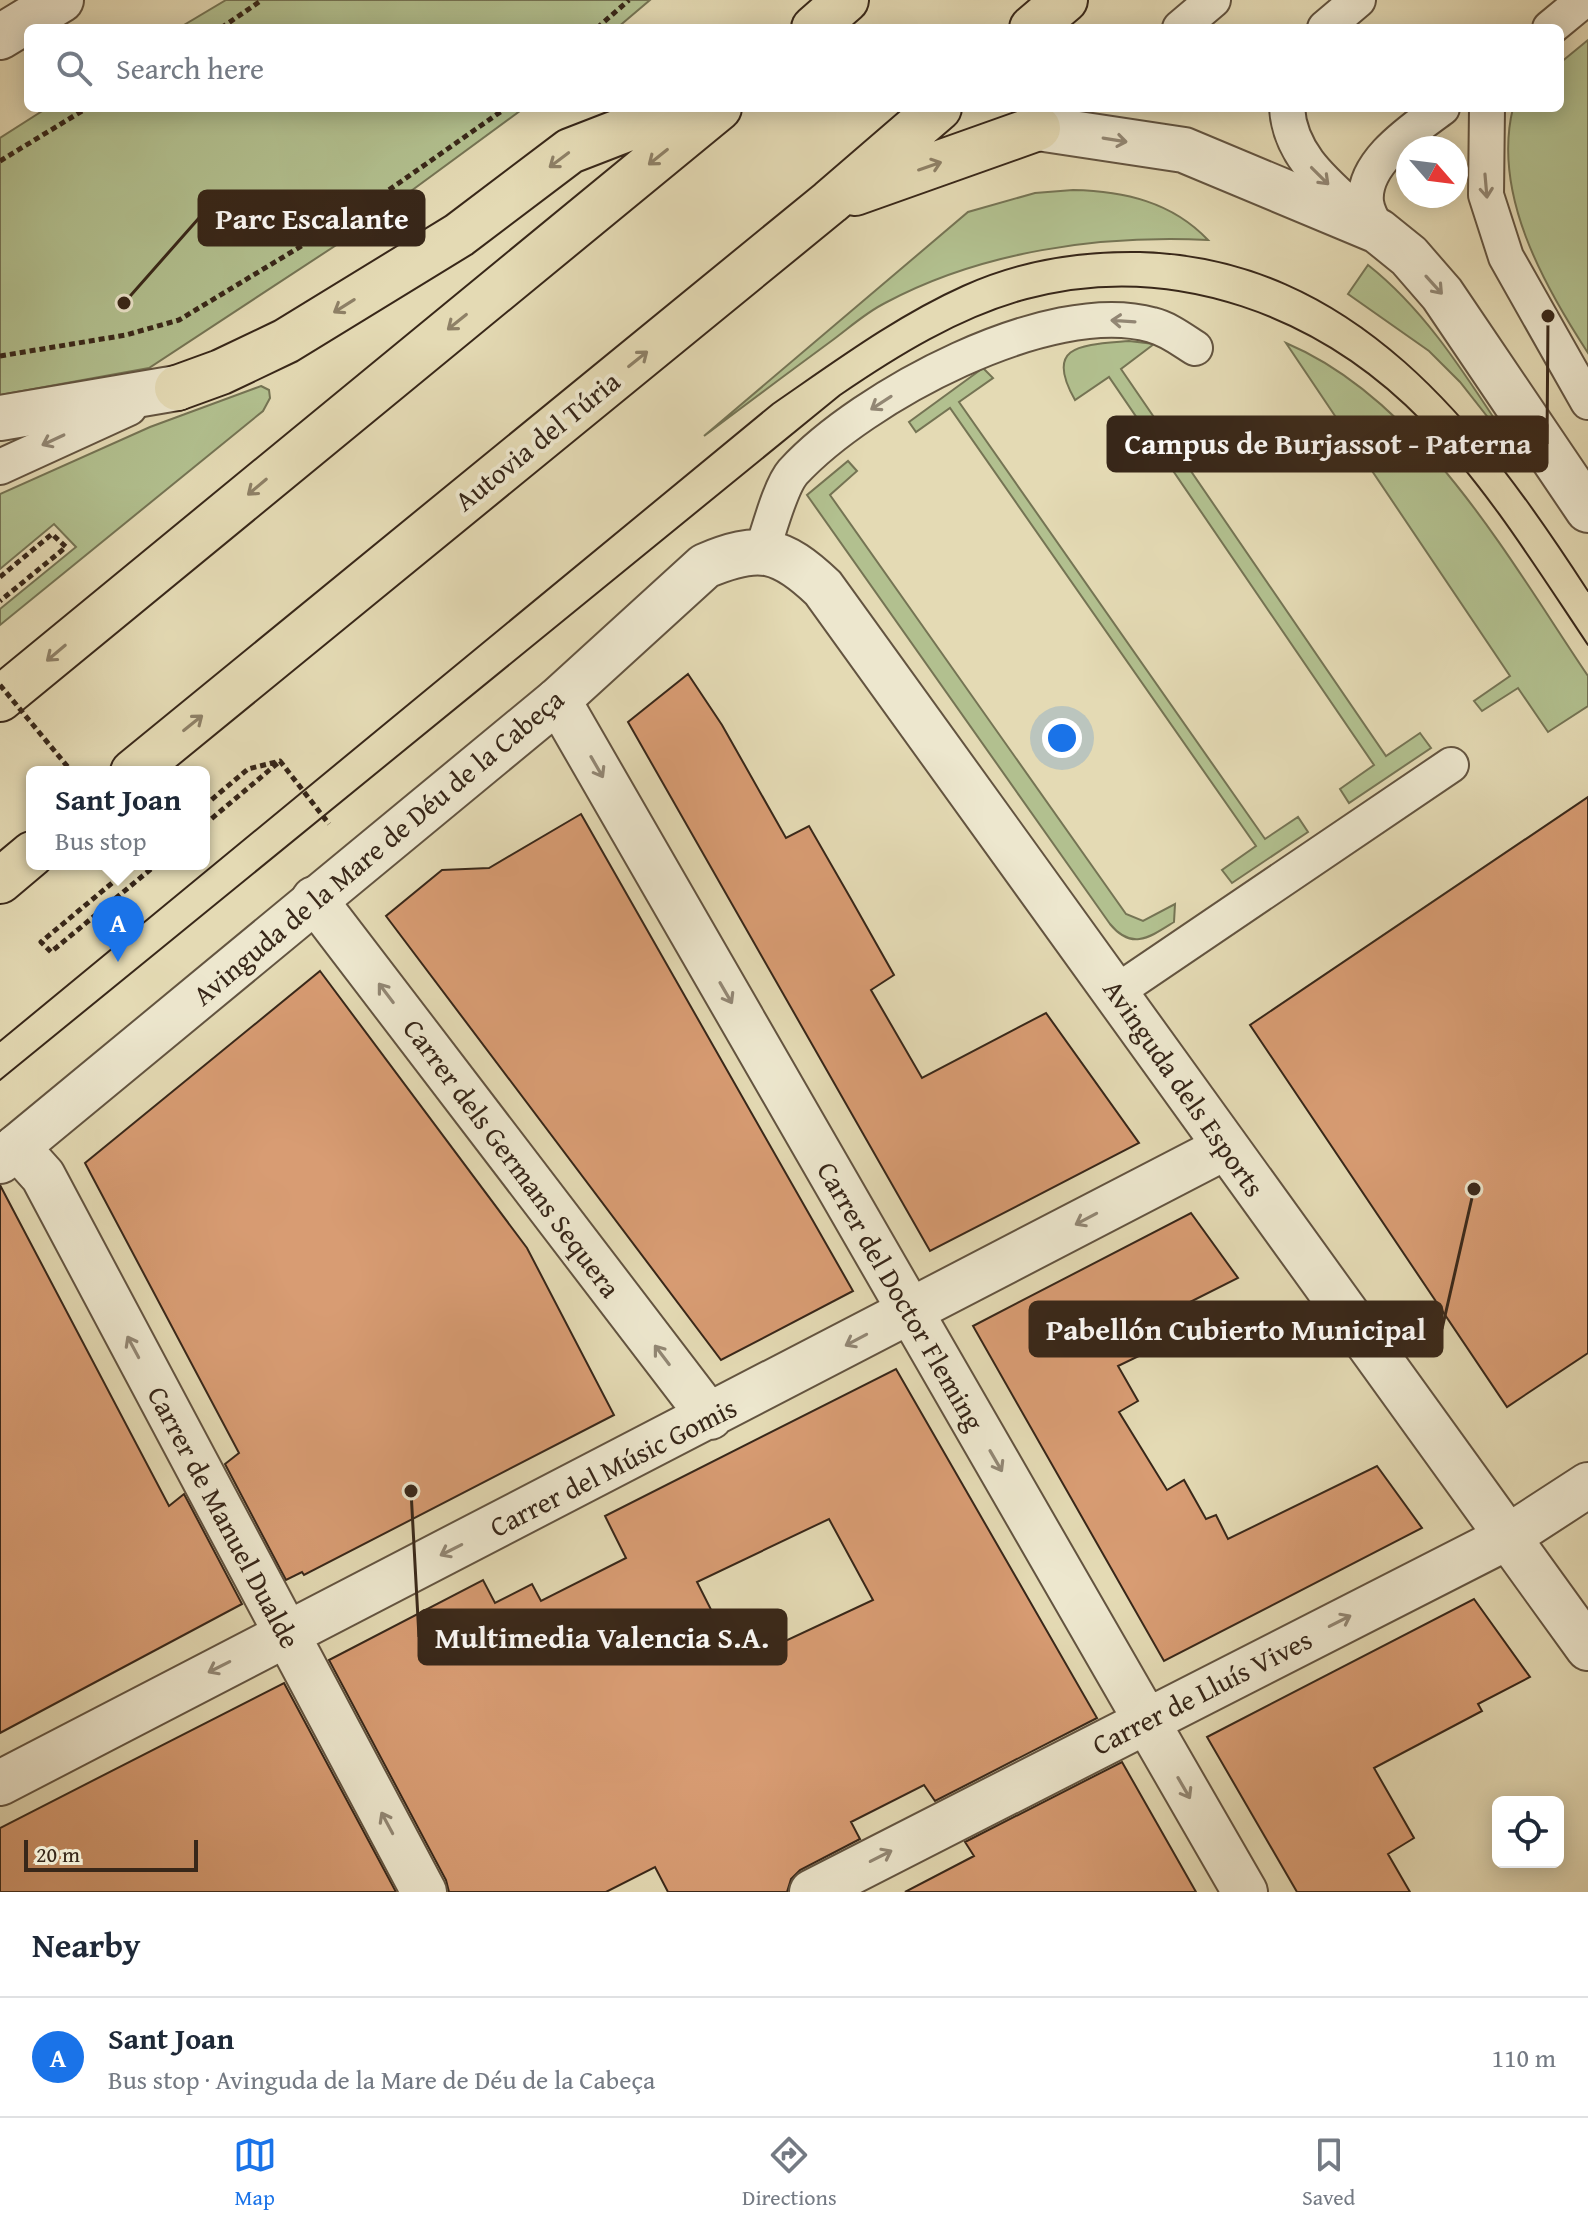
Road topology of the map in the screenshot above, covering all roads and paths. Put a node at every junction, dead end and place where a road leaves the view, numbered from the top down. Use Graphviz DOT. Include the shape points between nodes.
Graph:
graph roads {
  1 [pos="61,0"];
  2 [pos="262,0"];
  3 [pos="629,0"];
  4 [pos="846,0"];
  5 [pos="1065,0"];
  6 [pos="1213,0"];
  7 [pos="1358,0"];
  8 [pos="1584,0"];
  9 [pos="227,24"];
  10 [pos="602,24"];
  11 [pos="819,24"];
  12 [pos="1037,24"];
  13 [pos="1185,24"];
  14 [pos="1330,24"];
  15 [pos="1555,24"];
  16 [pos="0,37"];
  17 [pos="80,112"];
  18 [pos="500,112"];
  19 [pos="671,112"];
  20 [pos="714,112"];
  21 [pos="934,112"];
  22 [pos="1287,112"];
  23 [pos="1437,112"];
  24 [pos="1487,112"];
  25 [pos="1053,118"];
  26 [pos="0,161"];
  27 [pos="830,202"];
  28 [pos="1378,231"];
  29 [pos="1195,348"];
  30 [pos="0,356"];
  31 [pos="177,388"];
  32 [pos="1584,392"];
  33 [pos="0,418"];
  34 [pos="0,467"];
  35 [pos="1588,510"];
  36 [pos="762,551"];
  37 [pos="0,577"];
  38 [pos="0,601"];
  39 [pos="0,685"];
  40 [pos="0,699"];
  41 [pos="558,700"];
  42 [pos="280,761"];
  43 [pos="1451,765"];
  44 [pos="67,766"];
  45 [pos="140,766"];
  46 [pos="210,801"];
  47 [pos="210,820"];
  48 [pos="26,859"];
  49 [pos="359,862"];
  50 [pos="128,870"];
  51 [pos="150,870"];
  52 [pos="0,881"];
  53 [pos="314,899"];
  54 [pos="1116,992"];
  55 [pos="1224,1148"];
  56 [pos="8,1154"];
  57 [pos="910,1311"];
  58 [pos="710,1417"];
  59 [pos="1588,1485"];
  60 [pos="1508,1537"];
  61 [pos="284,1634"];
  62 [pos="1588,1648"];
  63 [pos="1146,1720"];
  64 [pos="0,1783"];
  65 [pos="424,1892"];
  66 [pos="812,1892"];
  67 [pos="1245,1892"];
  1 -- 16 [label="street"];
  2 -- 9 [label="path"];
  3 -- 10 [label="path"];
  4 -- 11 [label="highway"];
  5 -- 12 [label="highway"];
  6 -- 13 [label="lane"];
  7 -- 14 [label="lane"];
  8 -- 15 [label="lane"];
  17 -- 26 [label="path"];
  18 -- 30 [label="path" via="356,213 179,320 126,335"];
  19 -- 31 [label="highway, one-way" via="570,151 459,235 300,333"];
  20 -- 40 [label="highway, one-way"];
  21 -- 27 [label="highway, Autovia del Túria"];
  22 -- 28 [label="lane, one-way" via="1300,154"];
  23 -- 28 [label="lane" via="1388,152 1374,173 1366,206"];
  24 -- 32 [label="lane, one-way" via="1486,195 1506,257"];
  27 -- 25 [label="highway, one-way"];
  25 -- 28 [label="street, one-way" via="1184,150"];
  45 -- 27 [label="highway, Autovia del Túria, one-way"];
  28 -- 35 [label="street, one-way" via="1442,294"];
  29 -- 36 [label="lane, one-way" via="1154,325 1106,320 1061,324 957,360 842,429 791,474"];
  31 -- 33 [label="street"];
  31 -- 34 [label="lane, one-way"];
  36 -- 41 [label="street, Avinguda de la Mare de Déu de la Cabeça" via="733,554 705,566"];
  36 -- 54 [label="street, Avinguda dels Esports" via="796,563 823,588"];
  37 -- 38 [label="path" via="52,534 66,547"];
  39 -- 44 [label="path, bridge"];
  41 -- 49 [label="street, Avinguda de la Mare de Déu de la Cabeça"];
  41 -- 57 [label="street, Carrer del Doctor Fleming, one-way"];
  42 -- 46 [label="path" via="248,769"];
  42 -- 47 [label="path"];
  42 -- 49 [label="path"];
  43 -- 54 [label="lane"];
  48 -- 52 [label="highway"];
  49 -- 53 [label="street, Avinguda de la Mare de Déu de la Cabeça"];
  50 -- 51 [label="path" via="41,942 51,952"];
  53 -- 56 [label="street, Avinguda de la Mare de Déu de la Cabeça"];
  58 -- 53 [label="street, Carrer dels Germans Sequera, one-way"];
  54 -- 55 [label="street, Avinguda dels Esports"];
  55 -- 57 [label="street, Carrer del Músic Gomis, one-way"];
  55 -- 60 [label="street, Avinguda dels Esports"];
  61 -- 56 [label="street, Carrer de Manuel Dualde, one-way" via="43,1176"];
  57 -- 58 [label="street, Carrer del Músic Gomis, one-way"];
  57 -- 63 [label="street, Carrer del Doctor Fleming, one-way"];
  58 -- 61 [label="street, Carrer del Músic Gomis, one-way"];
  59 -- 60 [label="street, Carrer de Lluís Vives"];
  60 -- 62 [label="street, Avinguda dels Esports"];
  63 -- 60 [label="street, Carrer de Lluís Vives, one-way"];
  61 -- 64 [label="street, Carrer del Músic Gomis, one-way"];
  65 -- 61 [label="street, Carrer de Manuel Dualde, one-way"];
  66 -- 63 [label="street, Carrer de Lluís Vives, one-way"];
  63 -- 67 [label="street, Carrer del Doctor Fleming, one-way"];
}
